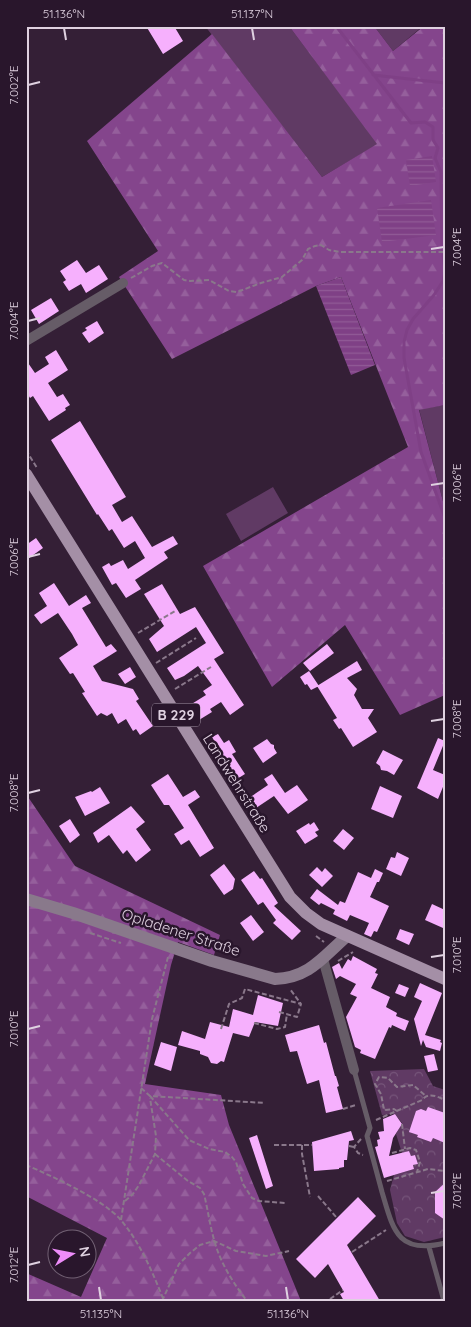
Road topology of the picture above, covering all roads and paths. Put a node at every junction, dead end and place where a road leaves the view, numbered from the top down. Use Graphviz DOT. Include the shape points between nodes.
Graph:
graph roads {
  1 [pos="445,252"];
  2 [pos="123,283"];
  3 [pos="26,341"];
  4 [pos="26,474"];
  5 [pos="174,611"];
  6 [pos="196,638"];
  7 [pos="129,639"];
  8 [pos="211,667"];
  9 [pos="147,669"];
  10 [pos="164,696"];
  11 [pos="26,899"];
  12 [pos="347,936"];
  13 [pos="169,955"];
  14 [pos="323,959"];
  15 [pos="445,979"];
  16 [pos="288,987"];
  17 [pos="301,1004"];
  18 [pos="279,1012"];
  19 [pos="287,1014"];
  20 [pos="254,1023"];
  21 [pos="221,1029"];
  22 [pos="354,1070"];
  23 [pos="140,1088"];
  24 [pos="150,1096"];
  25 [pos="426,1096"];
  26 [pos="445,1100"];
  27 [pos="265,1103"];
  28 [pos="364,1104"];
  29 [pos="342,1109"];
  30 [pos="397,1111"];
  31 [pos="369,1122"];
  32 [pos="402,1124"];
  33 [pos="274,1145"];
  34 [pos="302,1145"];
  35 [pos="312,1145"];
  36 [pos="349,1146"];
  37 [pos="354,1147"];
  38 [pos="406,1149"];
  39 [pos="392,1152"];
  40 [pos="154,1154"];
  41 [pos="26,1165"];
  42 [pos="445,1171"];
  43 [pos="417,1172"];
  44 [pos="380,1183"];
  45 [pos="318,1196"];
  46 [pos="310,1197"];
  47 [pos="125,1201"];
  48 [pos="285,1203"];
  49 [pos="337,1218"];
  50 [pos="121,1220"];
  51 [pos="392,1226"];
  52 [pos="214,1242"];
  53 [pos="445,1243"];
  54 [pos="429,1247"];
  55 [pos="289,1251"];
  56 [pos="352,1252"];
  57 [pos="343,1290"];
  58 [pos="330,1299"];
  59 [pos="163,1300"];
  60 [pos="248,1301"];
  61 [pos="444,1301"];
  1 -- 2 [label="path" via="340,252 320,245 308,249 302,260 282,277 237,292 209,280 184,280 162,264 152,266"];
  2 -- 3 [label="street"];
  4 -- 7 [label="main road, Landwehrstraße / B 229"];
  5 -- 7 [label="path"];
  6 -- 9 [label="path"];
  7 -- 9 [label="main road, Landwehrstraße / B 229"];
  8 -- 10 [label="path"];
  9 -- 10 [label="main road, Landwehrstraße / B 229"];
  10 -- 12 [label="main road, Landwehrstraße / B 229" via="290,897 321,924"];
  11 -- 14 [label="main road, Opladener Straße" via="275,979 301,974"];
  12 -- 14 [label="main road, Opladener Straße"];
  12 -- 15 [label="main road, B 229"];
  13 -- 23 [label="path" via="152,1019"];
  14 -- 22 [label="street"];
  16 -- 17 [label="path"];
  17 -- 19 [label="path" via="297,1017"];
  17 -- 21 [label="path" via="245,989 242,998 229,1004"];
  18 -- 19 [label="path"];
  19 -- 20 [label="path" via="285,1027 277,1029"];
  22 -- 28 [label="lane"];
  23 -- 24 [label="path"];
  23 -- 47 [label="path"];
  24 -- 27 [label="path"];
  24 -- 40 [label="path" via="156,1126"];
  24 -- 48 [label="path" via="189,1140 232,1157 252,1198 259,1202"];
  25 -- 26 [label="path"];
  25 -- 30 [label="path"];
  25 -- 30 [label="path" via="413,1085 397,1087 388,1078 377,1078 375,1084 384,1110"];
  28 -- 29 [label="path"];
  28 -- 31 [label="lane"];
  30 -- 31 [label="path"];
  31 -- 44 [label="lane" via="367,1136"];
  32 -- 38 [label="path"];
  33 -- 34 [label="path"];
  34 -- 35 [label="path"];
  34 -- 46 [label="path"];
  36 -- 37 [label="path"];
  38 -- 39 [label="path"];
  38 -- 43 [label="path" via="412,1148 418,1154"];
  40 -- 47 [label="path" via="139,1185"];
  40 -- 52 [label="path" via="200,1188 207,1205"];
  41 -- 50 [label="path" via="91,1198"];
  42 -- 43 [label="path" via="428,1169"];
  43 -- 44 [label="path"];
  44 -- 51 [label="lane"];
  45 -- 49 [label="path"];
  47 -- 50 [label="path"];
  50 -- 59 [label="path" via="151,1268"];
  51 -- 54 [label="lane" via="404,1239"];
  51 -- 56 [label="path"];
  52 -- 55 [label="path" via="258,1256"];
  52 -- 59 [label="path" via="200,1245 179,1264"];
  52 -- 60 [label="path" via="229,1274"];
  53 -- 54 [label="lane"];
  54 -- 61 [label="lane"];
  57 -- 58 [label="path"];
}
